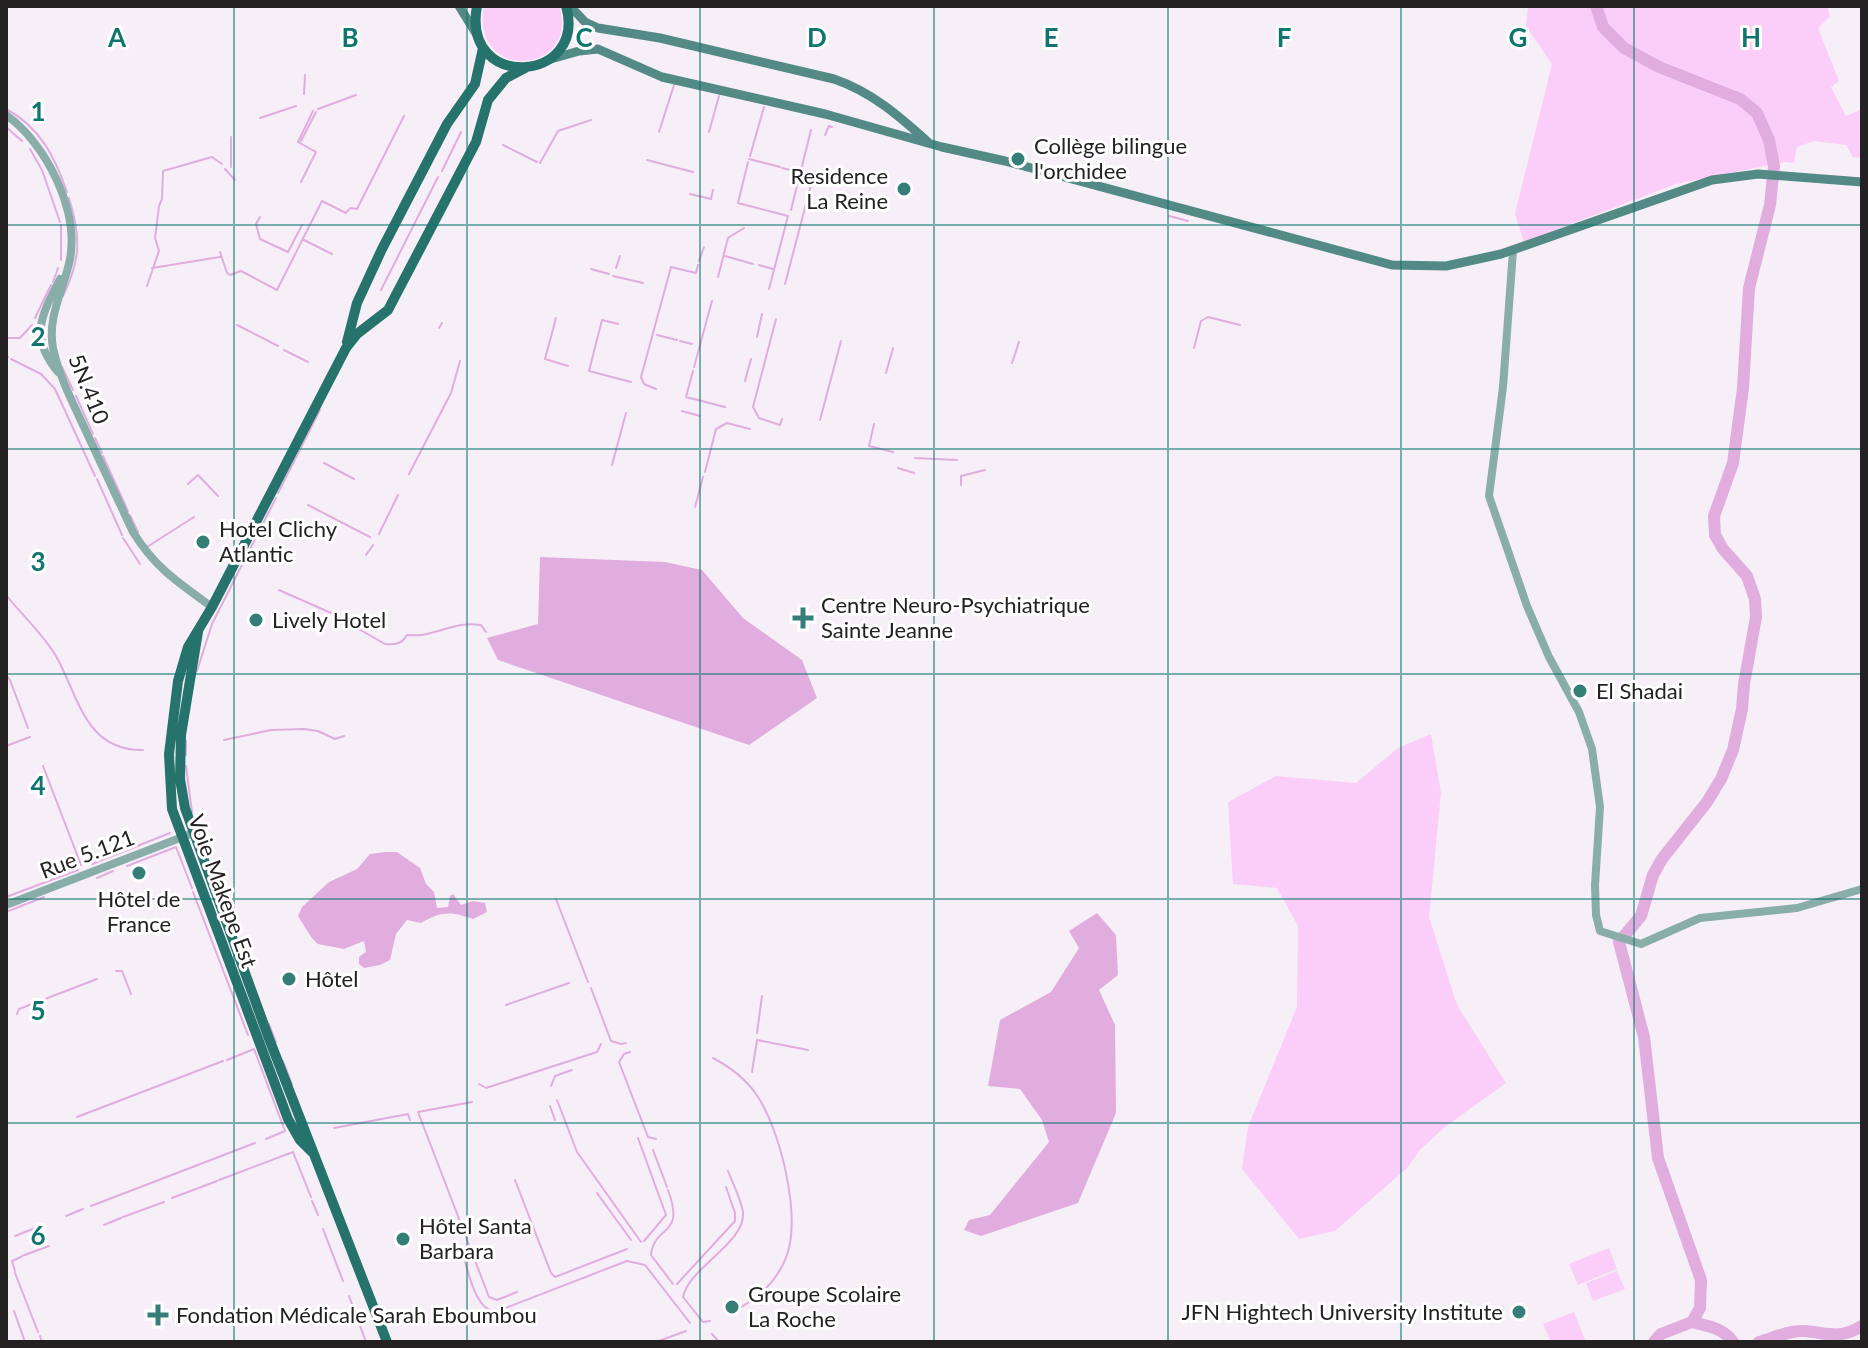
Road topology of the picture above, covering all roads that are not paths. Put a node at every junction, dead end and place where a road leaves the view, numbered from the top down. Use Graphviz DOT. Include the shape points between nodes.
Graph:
graph roads {
  1 [pos="459,6"];
  2 [pos="477,6"];
  3 [pos="568,6"];
  4 [pos="477,35"];
  5 [pos="483,48"];
  6 [pos="550,60"];
  7 [pos="525,68"];
  8 [pos="6,115"];
  9 [pos="931,144"];
  10 [pos="1862,182"];
  11 [pos="1513,251"];
  12 [pos="346,348"];
  13 [pos="212,607"];
  14 [pos="176,734"];
  15 [pos="193,833"];
  16 [pos="181,837"];
  17 [pos="1862,889"];
  18 [pos="6,905"];
  19 [pos="312,1152"];
  20 [pos="387,1342"];
  1 -- 4 [label="main road"];
  2 -- 4 [label="main road"];
  3 -- 6 [label="main road" via="568,33"];
  3 -- 9 [label="main road" via="598,28 834,79 890,108"];
  4 -- 5 [label="main road"];
  5 -- 7 [label="main road" via="502,64"];
  5 -- 12 [label="main road" via="475,84 447,124 357,303"];
  6 -- 7 [label="main road"];
  6 -- 9 [label="main road" via="598,49 662,77"];
  7 -- 12 [label="main road" via="506,78 488,100 476,142 388,310"];
  8 -- 13 [label="street, 5N.410" via="42,151 63,196 71,244 52,328 61,376 145,552 166,575"];
  9 -- 11 [label="main road" via="1383,263 1446,266"];
  10 -- 11 [label="main road" via="1758,174 1707,182"];
  11 -- 17 [label="street" via="1489,496 1527,606 1592,749 1600,807 1595,885 1600,931 1641,944 1700,918 1797,908"];
  12 -- 13 [label="main road, Voie Makepe Est"];
  13 -- 14 [label="main road, Voie Makepe Est" via="198,630"];
  14 -- 15 [label="main road, Voie Makepe Est"];
  14 -- 16 [label="main road, Voie Makepe Est" via="169,781"];
  15 -- 16 [label="street, Rue 5.121"];
  15 -- 19 [label="main road, Voie Makepe Est"];
  16 -- 18 [label="street, Rue 5.121"];
  16 -- 19 [label="main road, Voie Makepe Est" via="288,1119"];
  19 -- 20 [label="main road, Voie Makepe Est"];
}
